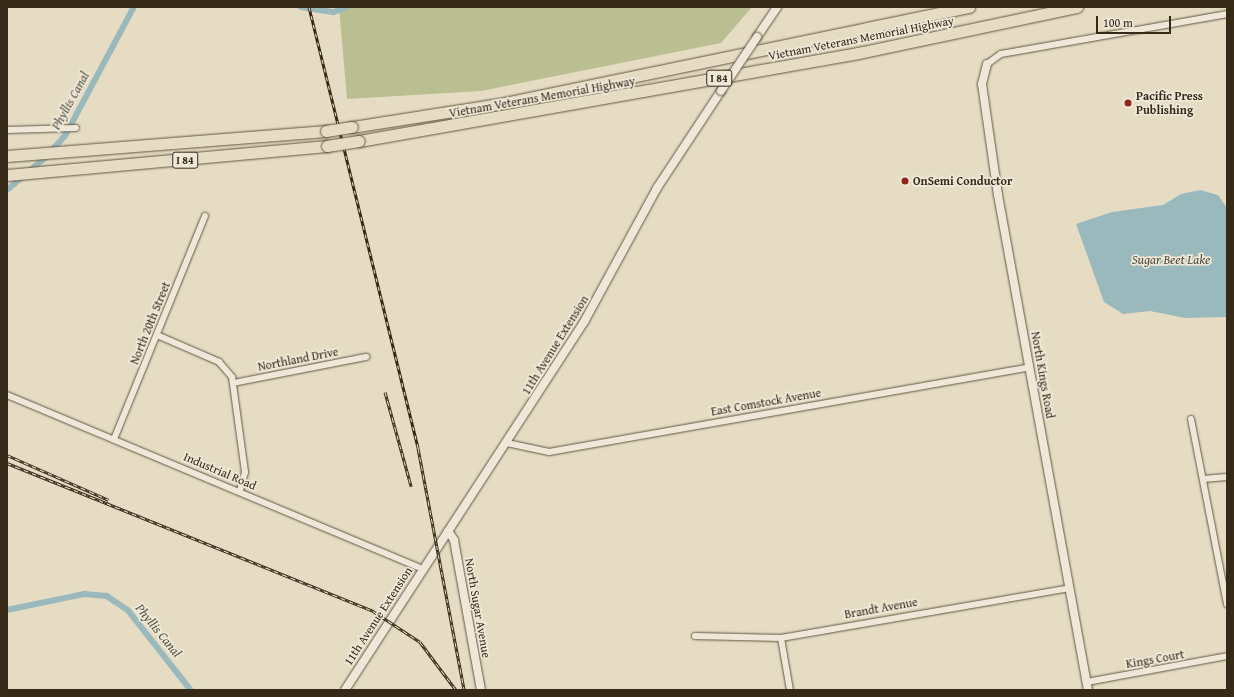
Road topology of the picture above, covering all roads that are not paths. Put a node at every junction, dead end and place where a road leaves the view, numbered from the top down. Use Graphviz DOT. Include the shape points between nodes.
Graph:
graph roads {
  1 [pos="777,7"];
  2 [pos="969,7"];
  3 [pos="1077,7"];
  4 [pos="1227,14"];
  5 [pos="987,64"];
  6 [pos="76,128"];
  7 [pos="7,130"];
  8 [pos="7,150"];
  9 [pos="38,152"];
  10 [pos="7,156"];
  11 [pos="10,176"];
  12 [pos="206,216"];
  13 [pos="157,335"];
  14 [pos="366,357"];
  15 [pos="1030,367"];
  16 [pos="233,383"];
  17 [pos="7,395"];
  18 [pos="1191,419"];
  19 [pos="114,439"];
  20 [pos="508,443"];
  21 [pos="1227,477"];
  22 [pos="1203,479"];
  23 [pos="240,491"];
  24 [pos="448,531"];
  25 [pos="422,570"];
  26 [pos="1070,588"];
  27 [pos="1227,605"];
  28 [pos="695,636"];
  29 [pos="781,638"];
  30 [pos="1227,656"];
  31 [pos="1087,686"];
  32 [pos="345,690"];
  33 [pos="481,690"];
  34 [pos="790,690"];
  1 -- 20 [label="street, 11th Avenue Extension, bridge" via="657,188 584,322"];
  2 -- 9 [label="highway, Vietnam Veterans Memorial Highway / I 84, bridge" via="505,103 352,127 143,147"];
  3 -- 11 [label="highway, Vietnam Veterans Memorial Highway / I 84, bridge" via="843,56 359,141"];
  4 -- 5 [label="street" via="1001,54"];
  5 -- 15 [label="street, North Kings Road" via="982,84"];
  6 -- 7 [label="street"];
  8 -- 9 [label="highway"];
  9 -- 10 [label="highway"];
  12 -- 13 [label="street, North 20th Street"];
  13 -- 16 [label="street" via="219,362"];
  13 -- 19 [label="street, North 20th Street"];
  14 -- 16 [label="street, Northland Drive"];
  15 -- 20 [label="street, East Comstock Avenue" via="548,452"];
  15 -- 26 [label="street, North Kings Road"];
  16 -- 23 [label="street" via="245,472"];
  17 -- 19 [label="street, Industrial Road"];
  18 -- 22 [label="street"];
  19 -- 23 [label="street, Industrial Road"];
  20 -- 24 [label="street, 11th Avenue Extension"];
  21 -- 22 [label="street"];
  22 -- 27 [label="street"];
  23 -- 25 [label="street, Industrial Road"];
  24 -- 25 [label="street, 11th Avenue Extension"];
  24 -- 33 [label="street, North Sugar Avenue" via="454,540"];
  25 -- 32 [label="street, 11th Avenue Extension"];
  26 -- 29 [label="street, Brandt Avenue"];
  26 -- 31 [label="street, North Kings Road"];
  28 -- 29 [label="street, Brandt Avenue"];
  29 -- 34 [label="street"];
  30 -- 31 [label="street, Kings Court"];
}
